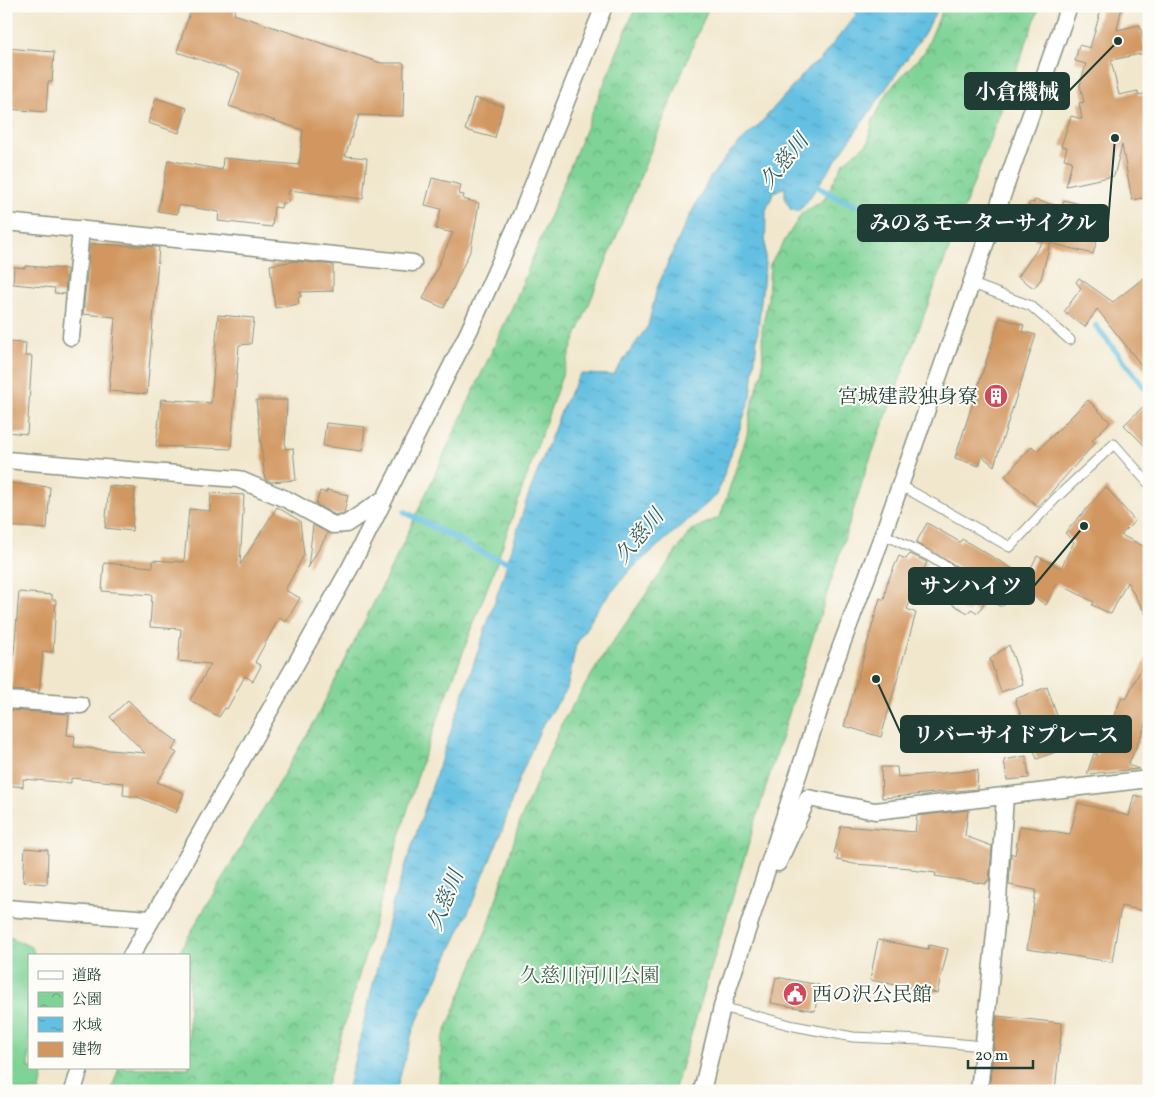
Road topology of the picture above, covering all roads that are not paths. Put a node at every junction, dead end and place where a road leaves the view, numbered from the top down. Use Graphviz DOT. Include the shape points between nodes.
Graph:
graph roads {
  1 [pos="604,6"];
  2 [pos="1068,6"];
  3 [pos="6,222"];
  4 [pos="81,230"];
  5 [pos="413,263"];
  6 [pos="970,283"];
  7 [pos="71,338"];
  8 [pos="1070,340"];
  9 [pos="6,460"];
  10 [pos="1149,484"];
  11 [pos="900,485"];
  12 [pos="386,496"];
  13 [pos="883,534"];
  14 [pos="1000,601"];
  15 [pos="6,700"];
  16 [pos="81,705"];
  17 [pos="1149,779"];
  18 [pos="1005,797"];
  19 [pos="6,908"];
  20 [pos="754,913"];
  21 [pos="150,919"];
  22 [pos="132,954"];
  23 [pos="722,1007"];
  24 [pos="982,1046"];
  25 [pos="79,1070"];
  26 [pos="73,1091"];
  27 [pos="702,1091"];
  28 [pos="979,1091"];
  1 -- 12 [label="street" via="521,216 469,331"];
  2 -- 6 [label="street"];
  3 -- 4 [label="street"];
  4 -- 5 [label="street"];
  4 -- 7 [label="street"];
  6 -- 8 [label="lane" via="1031,306"];
  6 -- 11 [label="street"];
  9 -- 12 [label="street" via="238,479 288,500 333,525 346,524"];
  10 -- 11 [label="lane" via="1114,444 1010,546"];
  11 -- 13 [label="street"];
  12 -- 21 [label="street" via="350,568"];
  13 -- 14 [label="lane" via="929,556"];
  13 -- 20 [label="street" via="834,665"];
  15 -- 16 [label="street"];
  17 -- 18 [label="street"];
  18 -- 20 [label="street" via="875,811 808,798"];
  18 -- 24 [label="street" via="997,914"];
  19 -- 21 [label="street"];
  20 -- 23 [label="street"];
  21 -- 22 [label="street"];
  23 -- 24 [label="lane" via="853,1037"];
  23 -- 27 [label="street"];
  24 -- 28 [label="street"];
  25 -- 26 [label="street"];
}
